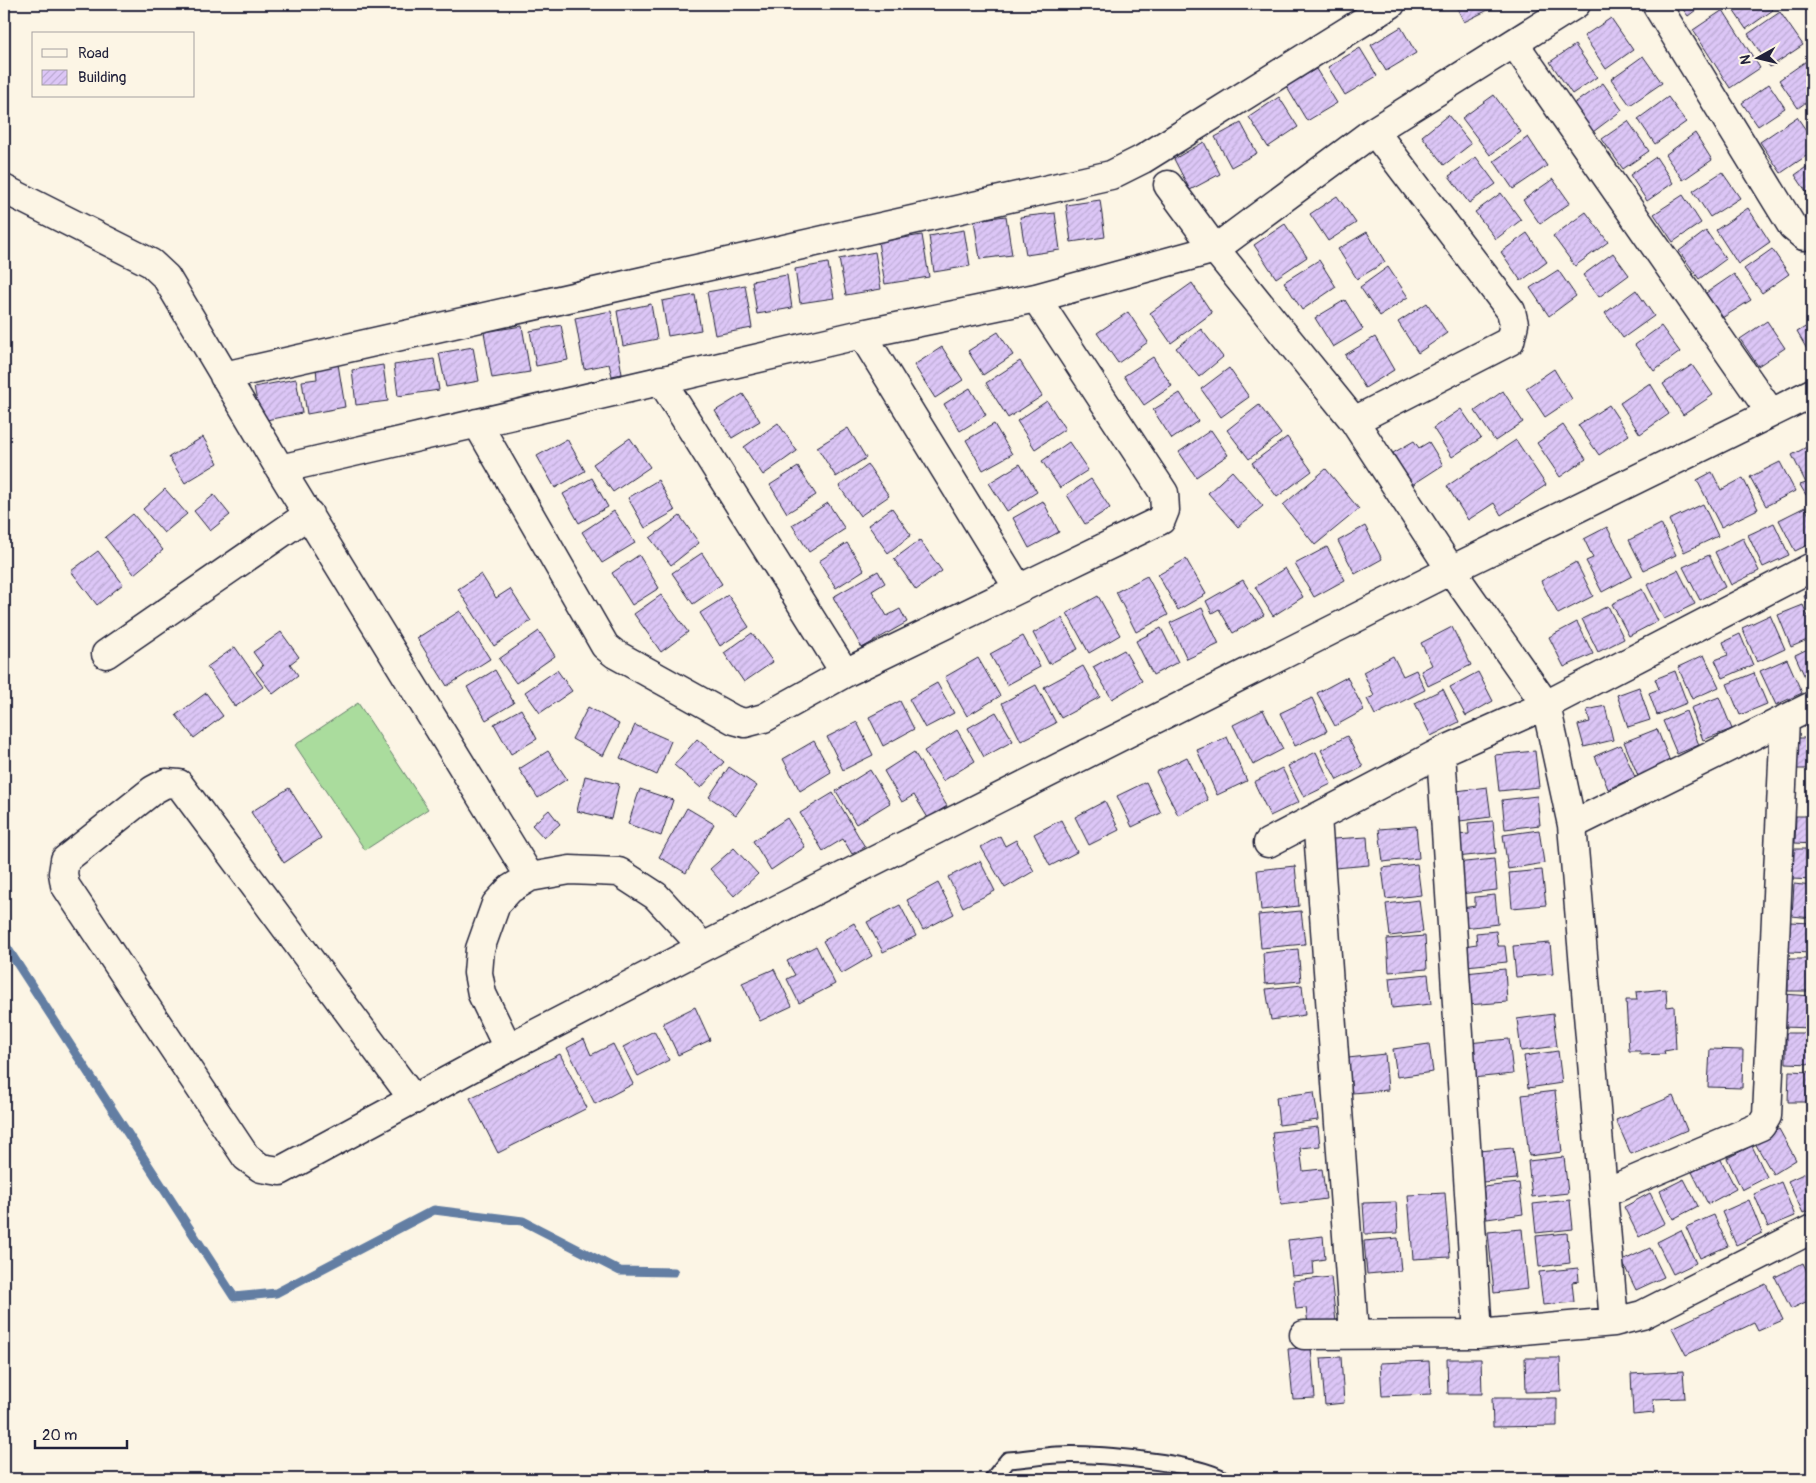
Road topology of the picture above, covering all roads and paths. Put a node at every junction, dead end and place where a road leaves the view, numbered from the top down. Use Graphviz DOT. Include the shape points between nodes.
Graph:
graph roads {
  1 [pos="1391,4"];
  2 [pos="1576,4"];
  3 [pos="1656,4"];
  4 [pos="1514,43"];
  5 [pos="1374,132"];
  6 [pos="1168,186"];
  7 [pos="4,189"];
  8 [pos="1812,234"];
  9 [pos="1215,249"];
  10 [pos="1036,298"];
  11 [pos="862,334"];
  12 [pos="224,376"];
  13 [pos="661,380"];
  14 [pos="1812,393"];
  15 [pos="1771,413"];
  16 [pos="1354,421"];
  17 [pos="477,422"];
  18 [pos="280,469"];
  19 [pos="309,514"];
  20 [pos="1812,566"];
  21 [pos="1451,570"];
  22 [pos="1018,588"];
  23 [pos="106,654"];
  24 [pos="845,673"];
  25 [pos="1546,705"];
  26 [pos="1812,706"];
  27 [pos="1785,719"];
  28 [pos="1441,752"];
  29 [pos="1317,817"];
  30 [pos="1572,825"];
  31 [pos="1268,843"];
  32 [pos="530,877"];
  33 [pos="703,947"];
  34 [pos="508,1048"];
  35 [pos="414,1100"];
  36 [pos="1604,1193"];
  37 [pos="1812,1229"];
  38 [pos="1614,1322"];
  39 [pos="1354,1333"];
  40 [pos="1478,1334"];
  41 [pos="1304,1335"];
  42 [pos="993,1479"];
  43 [pos="1223,1479"];
  1 -- 12 [label="street" via="1111,176"];
  2 -- 4 [label="street"];
  3 -- 8 [label="street" via="1792,226 1804,236"];
  4 -- 5 [label="street"];
  4 -- 15 [label="street"];
  5 -- 9 [label="street"];
  5 -- 16 [label="street" via="1512,311 1514,324 1510,341"];
  6 -- 9 [label="street"];
  7 -- 12 [label="street" via="151,263 166,277"];
  9 -- 10 [label="street"];
  9 -- 16 [label="street"];
  10 -- 11 [label="street"];
  10 -- 22 [label="street" via="1164,493 1166,501 1161,520"];
  11 -- 13 [label="street"];
  11 -- 22 [label="street"];
  12 -- 18 [label="street"];
  13 -- 17 [label="street"];
  13 -- 24 [label="street"];
  14 -- 15 [label="street"];
  15 -- 21 [label="street"];
  16 -- 21 [label="street"];
  17 -- 18 [label="street"];
  17 -- 24 [label="street" via="598,636 615,654 734,720 745,723 764,718"];
  18 -- 19 [label="street"];
  19 -- 23 [label="street"];
  19 -- 32 [label="street"];
  20 -- 25 [label="street"];
  21 -- 25 [label="street"];
  21 -- 33 [label="street"];
  22 -- 24 [label="street"];
  25 -- 28 [label="street"];
  25 -- 30 [label="street"];
  26 -- 27 [label="street"];
  27 -- 30 [label="street"];
  27 -- 36 [label="street" via="1767,1116 1761,1126"];
  28 -- 29 [label="street"];
  28 -- 40 [label="street"];
  29 -- 31 [label="street"];
  29 -- 39 [label="street"];
  30 -- 36 [label="street"];
  32 -- 33 [label="street" via="570,870 619,872 656,896"];
  32 -- 34 [label="street" via="510,889 496,904 480,949 478,973 482,994"];
  33 -- 34 [label="street"];
  34 -- 35 [label="street"];
  35 -- 35 [label="street" via="280,1171 261,1168 246,1157 65,885 65,860 153,790 166,783 179,784"];
  36 -- 38 [label="street"];
  37 -- 38 [label="street" via="1642,1315"];
  38 -- 40 [label="street"];
  39 -- 40 [label="street"];
  39 -- 41 [label="street"];
  42 -- 43 [label="lane" via="1008,1460 1059,1455 1173,1464"];
}
